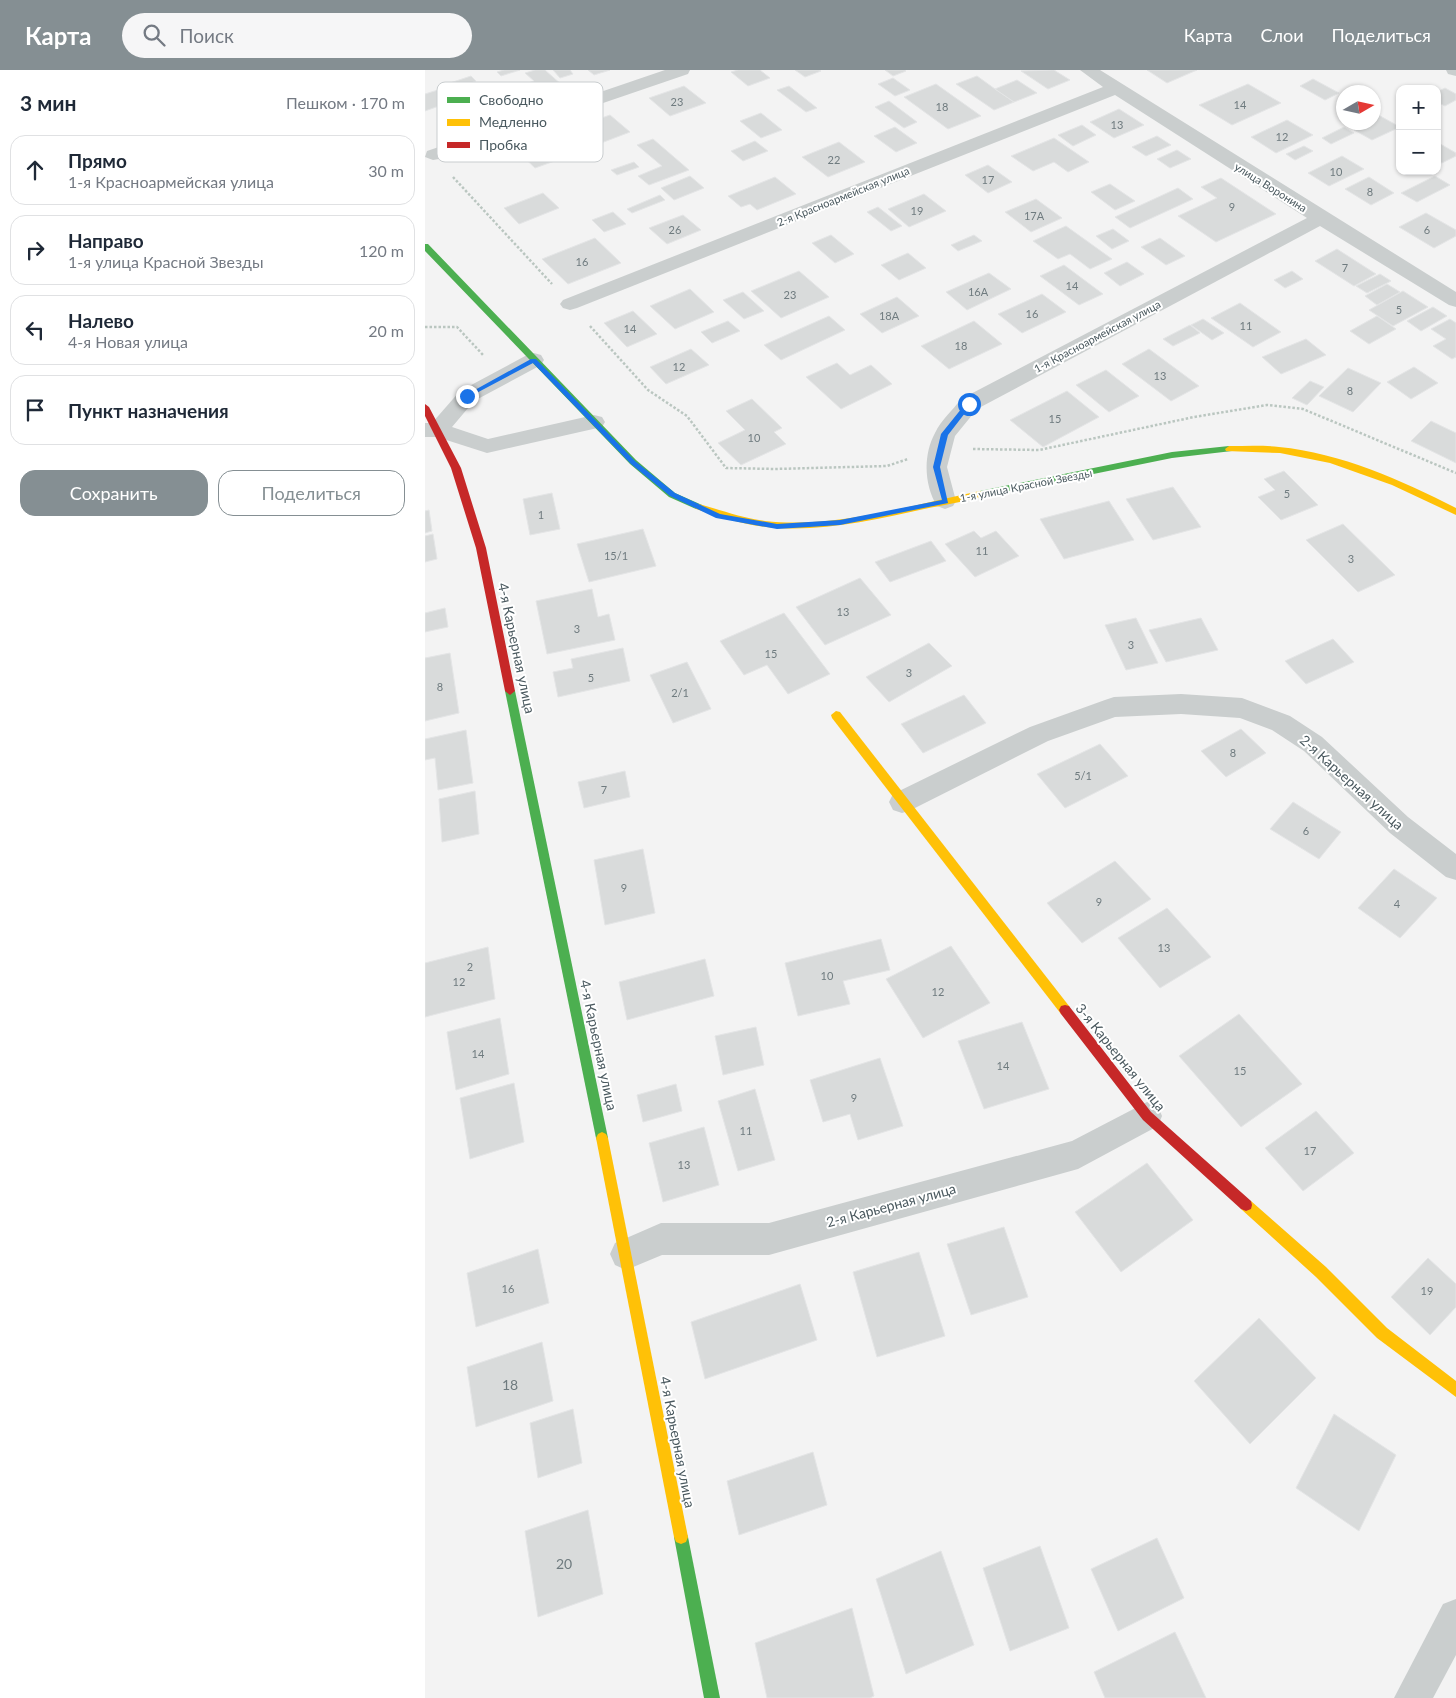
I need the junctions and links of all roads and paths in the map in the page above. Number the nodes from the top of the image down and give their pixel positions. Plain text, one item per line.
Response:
1 (682, 70) edge
2 (1089, 70) edge
3 (1116, 88) junction
4 (603, 97) edge
5 (437, 154) edge
6 (433, 155) joint
7 (437, 159) edge
8 (439, 162) edge
9 (1321, 218) junction
10 (425, 246) edge
11 (1453, 295) edge
12 (570, 304) junction
13 (425, 327) edge
14 (486, 358) dead end
15 (534, 360) junction
16 (425, 407) edge
17 (594, 422) junction
18 (432, 430) edge
19 (941, 449) junction
20 (1456, 473) edge
21 (945, 501) junction
22 (1456, 512) edge
23 (836, 715) dead end
24 (902, 802) junction
25 (1456, 869) edge
26 (1147, 1116) junction
27 (626, 1254) junction
28 (1456, 1390) edge
29 (1456, 1617) edge
30 (712, 1698) edge
31 (1413, 1698) edge

1 - 4 street
2 - 3 street, улица Воронина
3 - 9 street, улица Воронина
3 - 12 street, 2-я Красноармейская улица
5 - 6 street
6 - 7 path
8 - 12 path
9 - 11 street, улица Воронина
9 - 19 street, 1-я Красноармейская улица
10 - 15 street, 1-я улица Красной Звезды
12 - 19 path
13 - 14 path
15 - 17 street, 1-я улица Красной Звезды
15 - 18 street
16 - 18 street, 4-я Карьерная улица
17 - 18 street
17 - 21 street, 1-я улица Красной Звезды
18 - 27 street, 4-я Карьерная улица
19 - 20 path
19 - 21 street, 1-я Красноармейская улица
21 - 22 street, 1-я улица Красной Звезды
23 - 24 street, 3-я Карьерная улица
24 - 25 street, 2-я Карьерная улица
24 - 26 street, 3-я Карьерная улица
26 - 27 street, 2-я Карьерная улица
26 - 28 street, 3-я Карьерная улица
27 - 30 street, 4-я Карьерная улица
29 - 31 street

